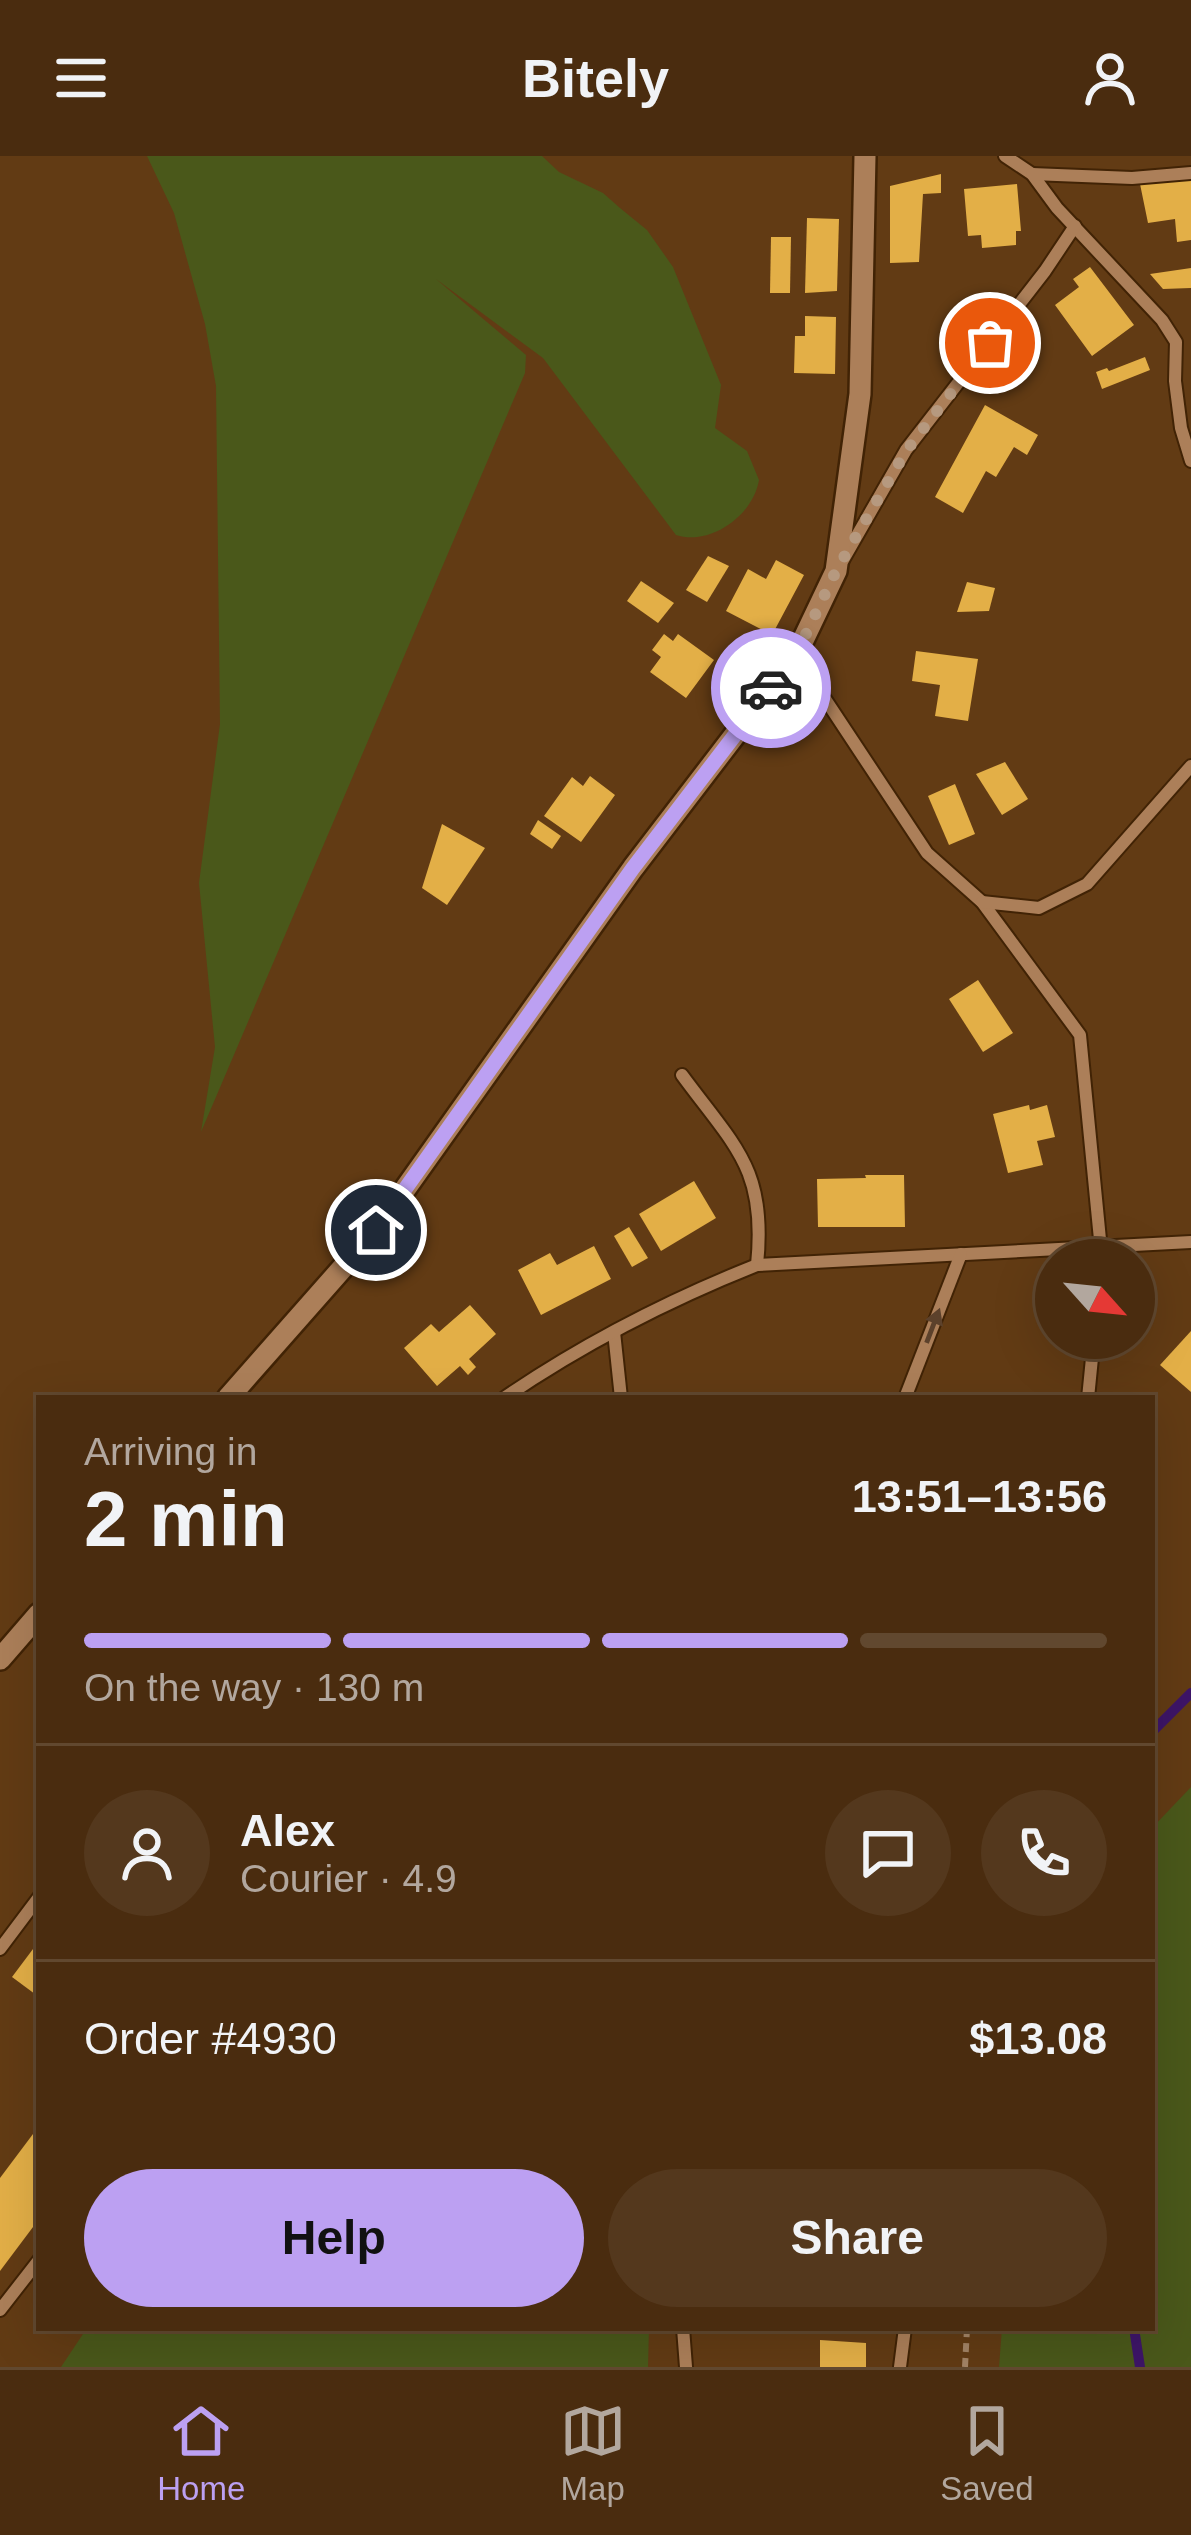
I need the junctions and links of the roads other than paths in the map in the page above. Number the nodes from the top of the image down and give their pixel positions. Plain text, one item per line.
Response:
1 (865, 156) edge
2 (1005, 156) edge
3 (1191, 173) edge
4 (1032, 174) junction
5 (1075, 226) junction
6 (1191, 337) edge
7 (1176, 342) junction
8 (1191, 461) edge
9 (836, 571) junction
10 (796, 655) junction
11 (1191, 766) edge
12 (982, 902) junction
13 (682, 1075) dead end
14 (1102, 1239) edge
15 (1191, 1242) edge
16 (1155, 1246) edge
17 (1035, 1253) edge
18 (962, 1254) junction
19 (757, 1265) junction
20 (614, 1332) junction
21 (1092, 1359) edge
22 (231, 1395) edge
23 (509, 1395) edge
24 (621, 1395) edge
25 (906, 1395) edge
26 (1088, 1395) edge
27 (36, 1617) edge
28 (0, 1659) edge
29 (36, 1901) edge
30 (0, 1949) edge
31 (36, 2264) edge
32 (0, 2310) edge
33 (683, 2331) edge
34 (905, 2331) edge
35 (686, 2367) edge
36 (900, 2367) edge

1 - 9 street
2 - 4 street
3 - 4 street
4 - 5 street
5 - 7 street
5 - 9 street
6 - 7 street
7 - 8 street
9 - 10 street
10 - 12 street
10 - 22 street
11 - 12 street
12 - 14 street
13 - 19 street
15 - 16 street
17 - 18 street
18 - 19 street
25 -> 18 street
19 - 20 street
20 - 23 street
20 - 24 street
21 - 26 street
27 - 28 street
29 - 30 street
31 - 32 street
33 - 35 street
34 - 36 street

